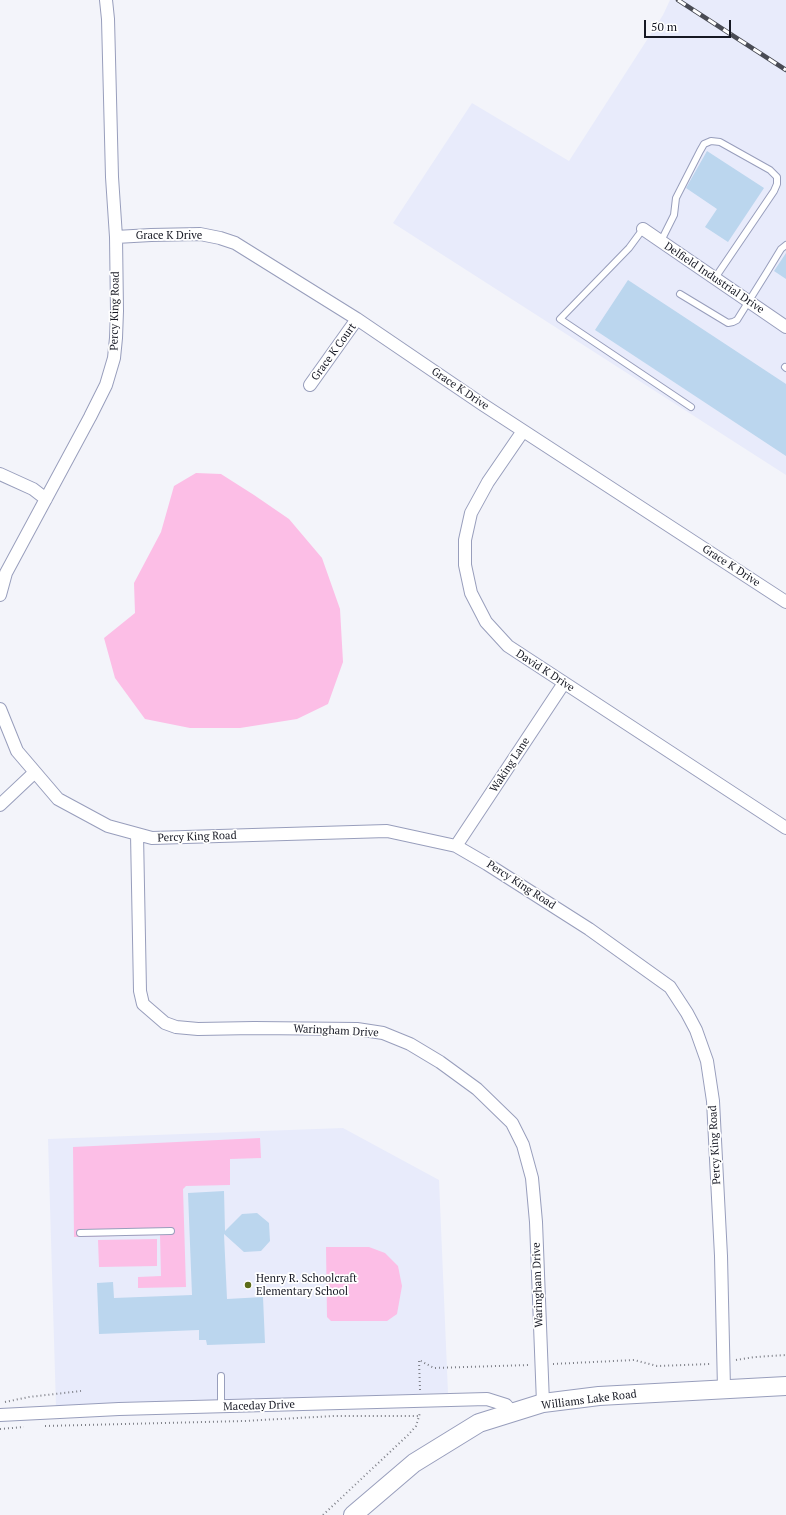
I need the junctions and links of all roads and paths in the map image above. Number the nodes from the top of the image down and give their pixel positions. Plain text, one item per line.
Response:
1 (106, 0) edge
2 (642, 229) joint
3 (116, 237) junction
4 (661, 241) junction
5 (786, 245) edge
6 (715, 278) junction
7 (680, 294) dead end
8 (749, 302) junction
9 (357, 319) junction
10 (786, 327) edge
11 (310, 385) dead end
12 (691, 407) dead end
13 (523, 431) junction
14 (0, 474) edge
15 (46, 499) junction
16 (0, 595) edge
17 (786, 602) edge
18 (564, 683) junction
19 (0, 709) edge
20 (35, 772) junction
21 (0, 805) edge
22 (786, 828) edge
23 (137, 834) junction
24 (456, 846) junction
25 (171, 1231) dead end
26 (80, 1233) dead end
27 (786, 1355) edge
28 (723, 1363) junction
29 (541, 1365) junction
30 (221, 1376) dead end
31 (786, 1386) edge
32 (724, 1389) junction
33 (81, 1391) dead end
34 (420, 1394) dead end
35 (543, 1403) junction
36 (0, 1404) edge
37 (221, 1407) junction
38 (420, 1410) dead end
39 (513, 1413) junction
40 (0, 1415) edge
41 (419, 1416) junction
42 (30, 1426) dead end
43 (38, 1426) dead end
44 (0, 1430) edge
45 (323, 1515) edge
46 (353, 1515) edge

1 - 3 street, Percy King Road
2 - 4 street, Delfield Industrial Drive
2 - 12 lane
3 - 9 street, Grace K Drive
3 - 15 street, Percy King Road
4 - 6 street, Delfield Industrial Drive
4 - 6 lane
5 - 8 lane
6 - 8 street, Delfield Industrial Drive
7 - 8 lane
8 - 10 street, Delfield Industrial Drive
9 - 11 street, Grace K Court
9 - 13 street, Grace K Drive
13 - 17 street, Grace K Drive
13 - 18 street, David K Drive
14 - 15 street
15 - 16 street, Percy King Road
18 - 22 street, David K Drive
18 - 24 street, Waking Lane
19 - 20 street, Percy King Road
20 - 21 street
20 - 23 street, Percy King Road
23 - 24 street, Percy King Road
23 - 29 street, Waringham Drive
24 - 28 street, Percy King Road
25 - 26 lane
27 - 28 path
28 - 29 path
28 - 32 street, Percy King Road
29 - 34 path
29 - 35 street, Waringham Drive
30 - 37 lane
31 - 32 main road, Williams Lake Road
32 - 35 main road, Williams Lake Road
33 - 36 path
35 - 39 main road, Williams Lake Road
37 - 39 street, Maceday Drive
37 - 40 street, Maceday Drive
38 - 41 path
39 - 46 main road, Williams Lake Road
41 - 43 path
41 - 45 path
42 - 44 path

